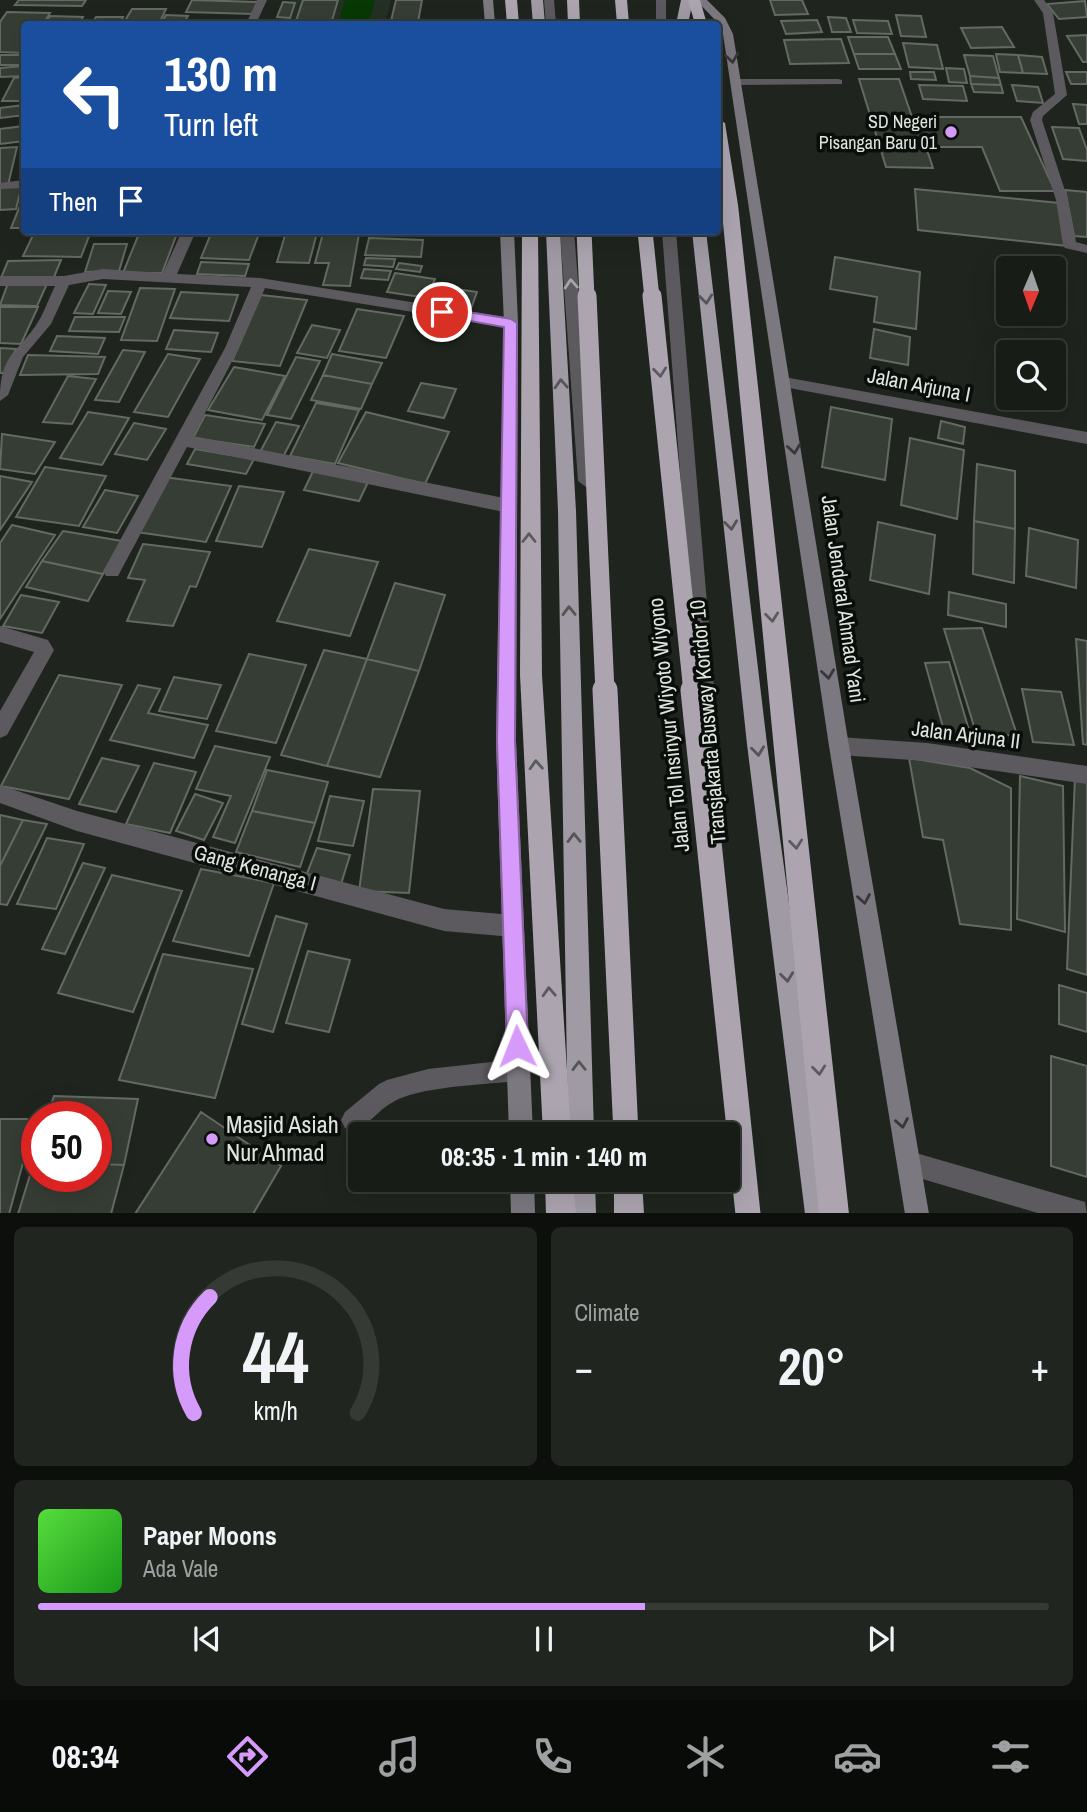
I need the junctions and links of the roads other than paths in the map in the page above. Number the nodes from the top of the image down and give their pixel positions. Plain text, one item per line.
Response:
1 (262, 0) edge
2 (488, 0) edge
3 (511, 0) edge
4 (537, 0) edge
5 (549, 0) edge
6 (573, 0) edge
7 (621, 0) edge
8 (662, 0) edge
9 (687, 0) edge
10 (694, 0) edge
11 (701, 0) edge
12 (1039, 0) edge
13 (252, 21) edge
14 (490, 21) edge
15 (513, 21) edge
16 (539, 21) edge
17 (551, 21) edge
18 (574, 21) edge
19 (623, 21) edge
20 (661, 21) edge
21 (683, 21) edge
22 (700, 21) edge
23 (736, 82) junction
24 (838, 82) dead end
25 (721, 144) edge
26 (21, 184) edge
27 (3, 186) dead end
28 (187, 235) edge
29 (507, 235) edge
30 (530, 235) edge
31 (553, 235) edge
32 (567, 235) edge
33 (584, 235) edge
34 (645, 235) edge
35 (669, 235) edge
36 (699, 235) edge
37 (1087, 249) edge
38 (168, 278) junction
39 (0, 281) edge
40 (65, 281) junction
41 (260, 284) junction
42 (511, 323) junction
43 (784, 382) junction
44 (0, 395) edge
45 (1087, 438) edge
46 (183, 440) junction
47 (509, 506) junction
48 (112, 570) dead end
49 (0, 634) edge
50 (0, 729) edge
51 (839, 746) junction
52 (1087, 775) edge
53 (0, 794) edge
54 (513, 926) junction
55 (518, 1070) junction
56 (353, 1120) dead end
57 (520, 1122) edge
58 (556, 1122) edge
59 (581, 1122) edge
60 (624, 1122) edge
61 (636, 1122) edge
62 (909, 1163) junction
63 (744, 1172) junction
64 (522, 1192) edge
65 (560, 1192) edge
66 (582, 1192) edge
67 (628, 1192) edge
68 (641, 1192) edge
69 (523, 1213) edge
70 (561, 1213) edge
71 (583, 1213) edge
72 (629, 1213) edge
73 (642, 1213) edge
74 (748, 1213) edge
75 (819, 1213) edge
76 (834, 1213) edge
77 (917, 1213) edge
78 (1085, 1213) edge

1 - 13 street
2 - 14 main road
3 - 15 highway
4 - 16 highway
5 - 17 street
6 - 18 highway
7 - 19 highway
8 - 20 street
9 - 21 highway
10 - 22 highway
11 -> 23 main road, Jalan Jenderal Ahmad Yani
12 - 37 street
23 - 24 street
23 - 43 main road, Jalan Jenderal Ahmad Yani
25 -> 76 highway
26 - 27 street
28 - 38 street
29 - 42 main road
58 -> 30 highway
59 -> 31 highway
61 -> 32 street
33 - 60 highway, bridge
34 -> 63 highway, Jalan Tol Insinyur Wiyoto Wiyono, bridge
35 - 63 street, Transjakarta Busway Koridor 10
36 -> 75 highway
38 - 40 street
38 - 41 street
39 - 40 street
40 - 44 street
41 - 42 street
41 - 46 street
42 - 47 main road
43 - 45 street, Jalan Arjuna I
43 -> 51 main road, Jalan Jenderal Ahmad Yani
46 - 47 street
46 - 48 street
47 - 54 main road
49 - 50 street
51 - 52 street, Jalan Arjuna II
51 -> 62 main road, Jalan Jenderal Ahmad Yani
53 - 54 street, Gang Kenanga I
54 - 55 main road
55 - 56 street
55 - 57 main road
62 - 77 main road, Jalan Jenderal Ahmad Yani
62 - 78 street
63 - 74 highway, Jalan Tol Insinyur Wiyoto Wiyono, bridge
64 - 69 main road
65 - 70 highway
66 - 71 highway
67 - 72 highway
68 - 73 street

